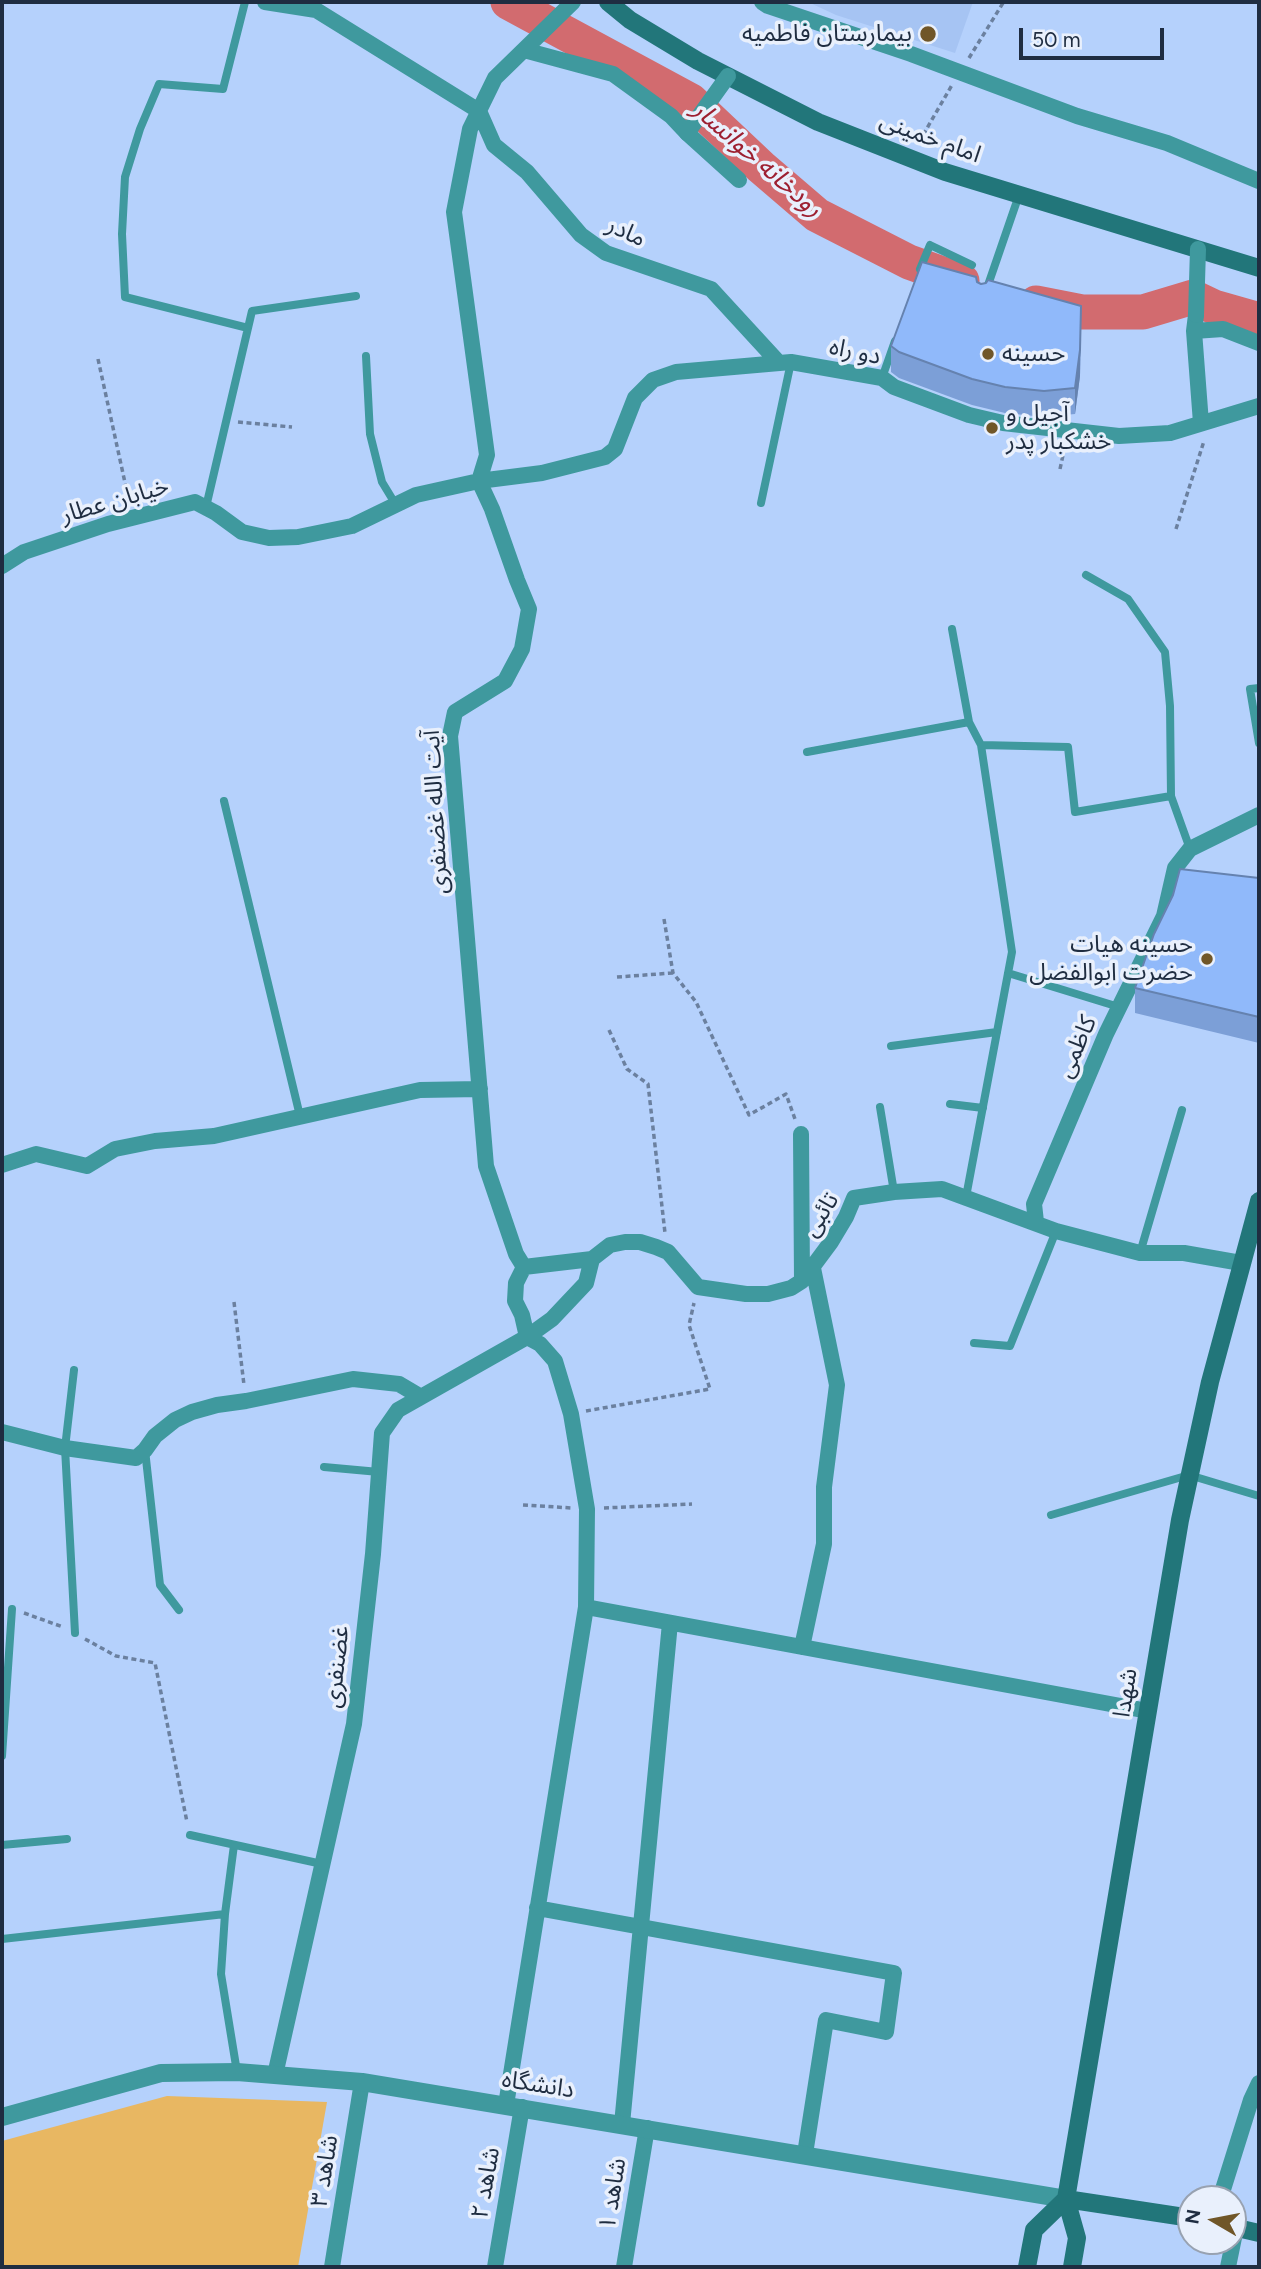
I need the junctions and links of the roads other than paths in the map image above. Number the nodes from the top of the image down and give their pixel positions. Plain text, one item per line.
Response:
1 (245, 2) edge
2 (265, 2) edge
3 (573, 2) edge
4 (608, 2) edge
5 (765, 4) edge
6 (524, 50) junction
7 (727, 76) junction
8 (479, 111) junction
9 (687, 134) junction
10 (739, 180) dead end
11 (1259, 181) edge
12 (1019, 194) junction
13 (1198, 249) junction
14 (972, 265) dead end
15 (1259, 268) edge
16 (918, 275) edge
17 (985, 294) edge
18 (356, 296) dead end
19 (1195, 323) junction
20 (248, 328) junction
21 (896, 338) edge
22 (1259, 342) edge
23 (366, 356) dead end
24 (785, 362) junction
25 (882, 378) junction
26 (1259, 406) edge
27 (1206, 421) junction
28 (479, 481) junction
29 (761, 503) dead end
30 (396, 505) junction
31 (206, 508) junction
32 (2, 566) edge
33 (1086, 575) dead end
34 (952, 629) dead end
35 (1259, 688) edge
36 (969, 722) junction
37 (1259, 743) edge
38 (981, 745) junction
39 (807, 752) dead end
40 (1171, 796) junction
41 (224, 801) dead end
42 (1259, 816) edge
43 (1190, 849) junction
44 (1008, 974) junction
45 (1119, 1007) junction
46 (997, 1032) junction
47 (891, 1046) dead end
48 (480, 1089) junction
49 (950, 1104) dead end
50 (880, 1107) dead end
51 (983, 1108) junction
52 (1182, 1110) dead end
53 (300, 1116) junction
54 (801, 1134) road end
55 (2, 1165) edge
56 (894, 1192) junction
57 (966, 1197) junction
58 (1259, 1201) edge
59 (1035, 1222) junction
60 (1055, 1231) junction
61 (1140, 1253) junction
62 (592, 1259) junction
63 (520, 1261) junction
64 (1241, 1263) junction
65 (813, 1268) junction
66 (802, 1281) junction
67 (527, 1337) junction
68 (974, 1343) dead end
69 (74, 1370) dead end
70 (422, 1397) junction
71 (2, 1432) edge
72 (65, 1448) junction
73 (145, 1450) junction
74 (324, 1467) dead end
75 (379, 1472) junction
76 (1189, 1475) junction
77 (1259, 1496) edge
78 (1051, 1515) dead end
79 (586, 1607) junction
80 (12, 1608) road end
81 (179, 1610) dead end
82 (670, 1623) junction
83 (75, 1633) road end
84 (802, 1647) junction
85 (1149, 1711) junction
86 (2, 1756) edge
87 (190, 1835) road end
88 (67, 1839) dead end
89 (2, 1845) edge
90 (234, 1845) junction
91 (322, 1864) junction
92 (537, 1908) junction
93 (225, 1914) junction
94 (641, 1927) junction
95 (2, 1939) edge
96 (237, 2072) junction
97 (275, 2075) junction
98 (362, 2082) junction
99 (1259, 2083) edge
100 (514, 2106) junction
101 (2, 2117) edge
102 (622, 2124) junction
103 (647, 2128) junction
104 (805, 2154) junction
105 (1224, 2185) edge
106 (1066, 2199) junction
107 (1177, 2216) edge
108 (332, 2267) edge
109 (495, 2267) edge
110 (624, 2267) edge
111 (1027, 2267) edge
112 (1072, 2267) edge

1 - 20 lane
2 - 8 street
3 - 6 street
4 - 7 main road, امام خمینی
5 - 11 street
6 - 8 street
6 - 9 street
7 - 9 street, bridge
7 - 12 main road, امام خمینی
8 - 24 street, مادر
8 - 28 street
9 - 10 street
12 - 13 main road, امام خمینی
12 - 17 lane
13 - 15 main road, امام خمینی
13 - 19 street, bridge
14 - 16 lane
18 - 20 lane
19 - 22 street
19 - 27 street
20 - 31 lane
21 - 25 lane
23 - 30 lane
24 - 25 street, دو راه
24 - 28 street, دو راه
24 - 29 lane
25 - 27 street, دو راه
26 - 27 street, دو راه
28 - 30 street, خیابان عطار
28 - 48 street, آیت الله غضنفری
30 - 31 street, خیابان عطار
31 - 32 street, خیابان عطار
33 - 40 lane
34 - 36 lane
35 - 37 lane
36 - 38 lane
36 - 39 lane
38 - 40 lane
38 - 44 lane
40 - 43 lane
41 - 53 lane
42 - 43 street
43 - 45 street, کاظمی
44 - 45 lane
44 - 46 lane
45 - 59 street, کاظمی
46 - 47 lane
46 - 51 lane
48 - 53 street
48 - 63 street, آیت الله غضنفری
49 - 51 lane
50 - 56 lane
51 - 57 lane
52 - 61 lane
53 - 55 street
54 - 66 street
56 - 57 street, تائبی
56 - 65 street, تائبی
57 - 59 street, تائبی
58 - 64 main road, شهدا
59 - 60 street, تائبی
60 - 61 street, تائبی
60 - 68 lane
61 - 64 street, تائبی
62 - 63 street
62 - 66 street, تائبی
62 - 67 street, غضنفری
63 - 67 street
64 - 76 main road, شهدا
65 - 66 street, تائبی
65 - 84 street
67 - 70 street, غضنفری
67 - 79 street, شاهد ۲
69 - 72 lane
70 - 73 street
70 - 75 street, غضنفری
71 - 72 street
72 - 73 street
72 - 83 lane
73 - 81 lane
74 - 75 lane
75 - 91 street, غضنفری
76 - 77 lane
76 - 78 lane
76 - 85 main road, شهدا
79 - 82 street
79 - 92 street, شاهد ۲
80 - 86 lane
82 - 84 street
82 - 94 street
84 - 85 street
85 - 106 main road, شهدا
87 - 90 lane
88 - 89 lane
90 - 91 lane
90 - 93 lane
91 - 97 street, غضنفری
92 - 94 street
92 - 100 street, شاهد ۲
93 - 95 lane
93 - 96 lane
94 - 102 street
94 - 104 street
96 - 97 street, دانشگاه
96 - 101 street, دانشگاه
97 - 98 street, دانشگاه
98 - 100 street, دانشگاه
98 - 108 street, شاهد ۳
99 - 105 street
100 - 102 street, دانشگاه
100 - 109 street, شاهد ۲
102 - 103 street, دانشگاه
103 - 104 street, دانشگاه
103 - 110 street, شاهد ۱
104 - 106 street, دانشگاه
106 - 107 main road
106 - 111 main road
106 - 112 main road

